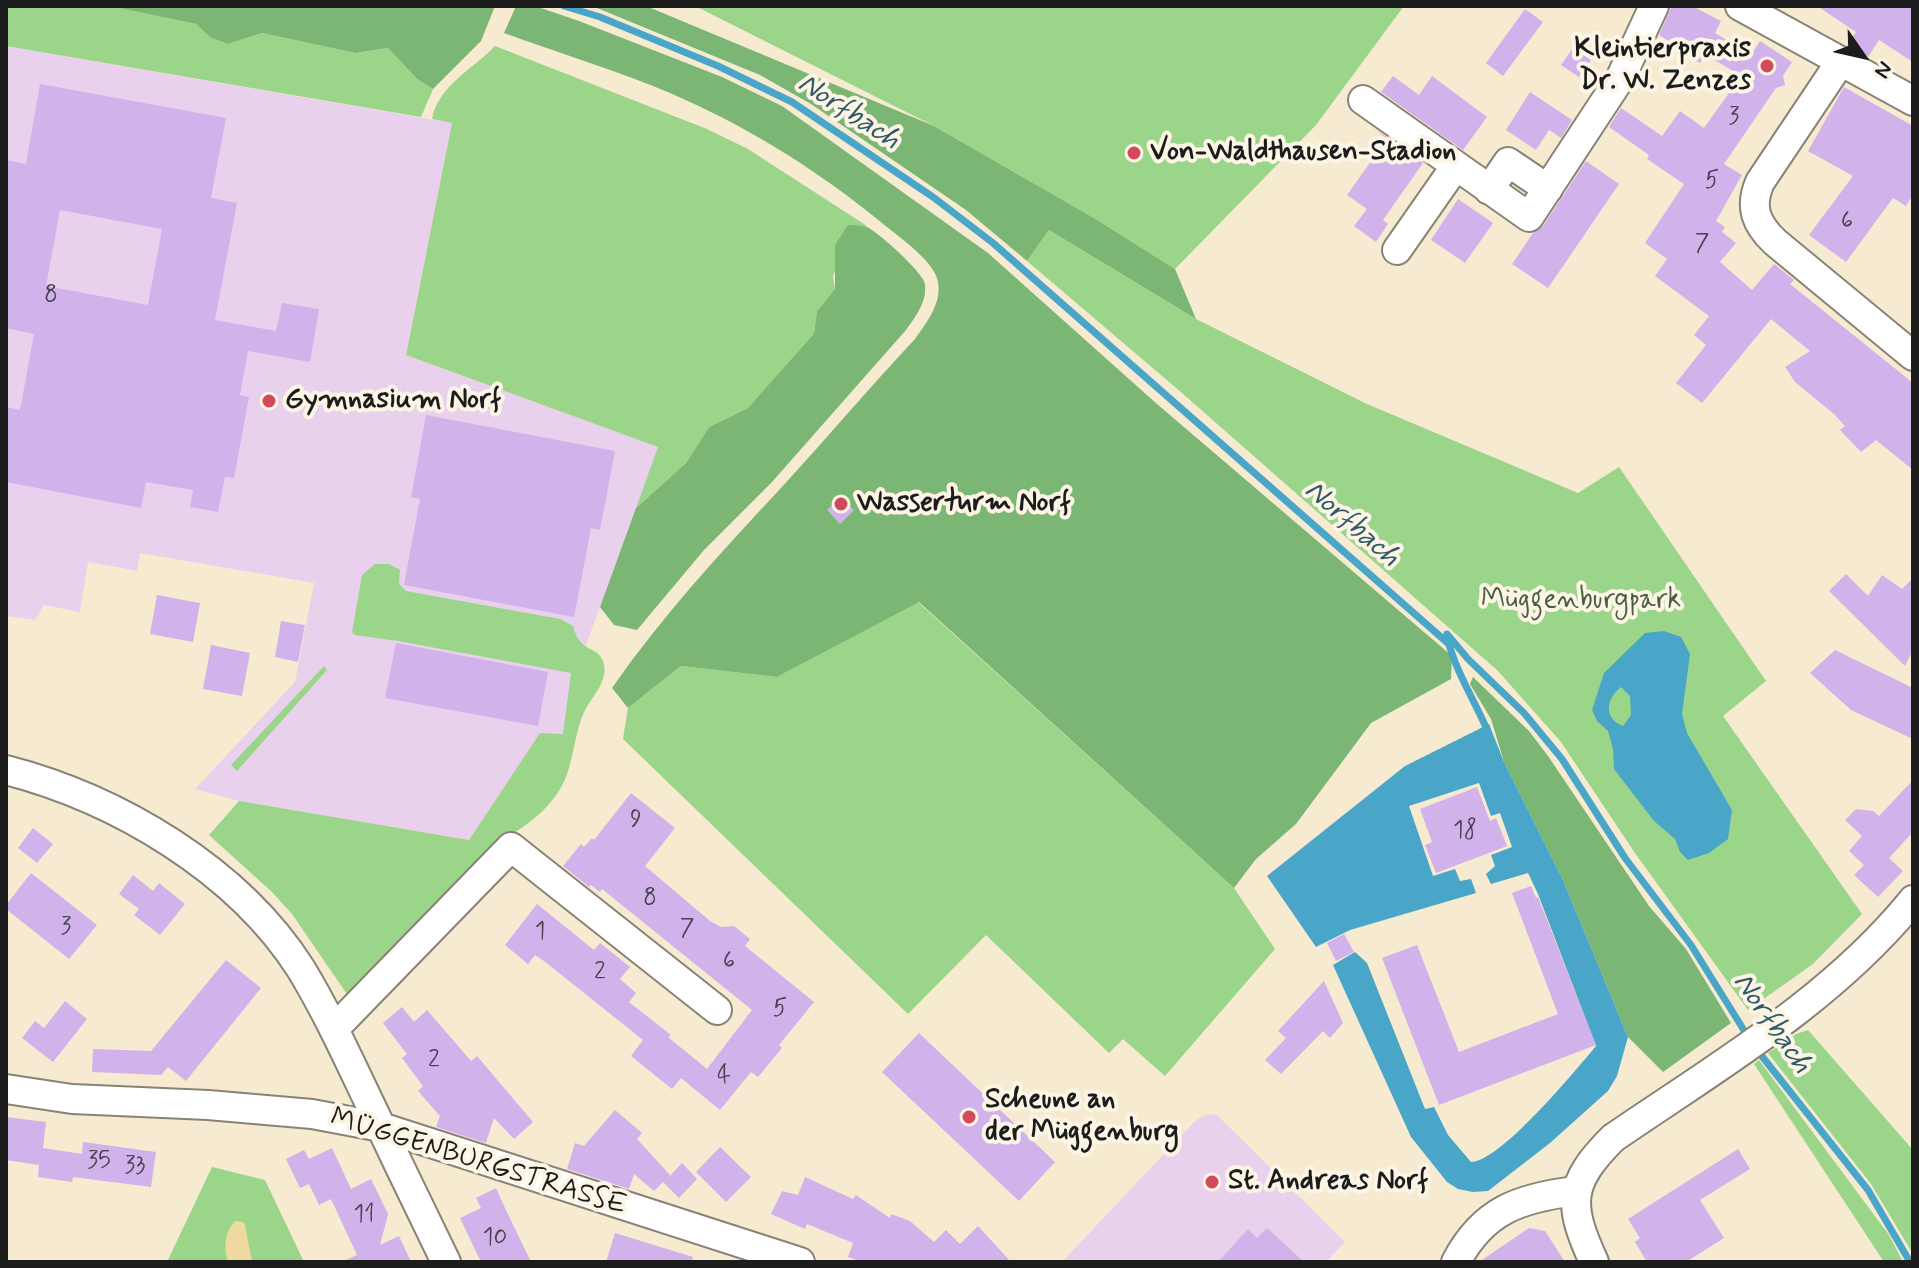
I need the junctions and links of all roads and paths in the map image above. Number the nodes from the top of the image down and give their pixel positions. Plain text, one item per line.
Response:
1 (1654, 6) edge
2 (1740, 6) edge
3 (1841, 61) junction
4 (1363, 100) dead end
5 (1913, 101) edge
6 (1455, 167) junction
7 (1397, 250) dead end
8 (1913, 356) edge
9 (6, 770) edge
10 (1913, 900) edge
11 (717, 1010) dead end
12 (334, 1029) junction
13 (6, 1089) edge
14 (381, 1127) junction
15 (1575, 1191) junction
16 (446, 1262) edge
17 (800, 1262) edge
18 (1456, 1262) edge
19 (1594, 1262) edge

1 - 6 street
2 - 3 street
3 - 5 street
3 - 8 street
4 - 6 street
6 - 7 street
9 - 12 street
10 - 15 street
11 - 12 street
12 - 14 street
13 - 14 street, MÜGGENBURGSTRASSE
14 - 16 street
14 - 17 street, MÜGGENBURGSTRASSE
15 - 18 street
15 - 19 street

